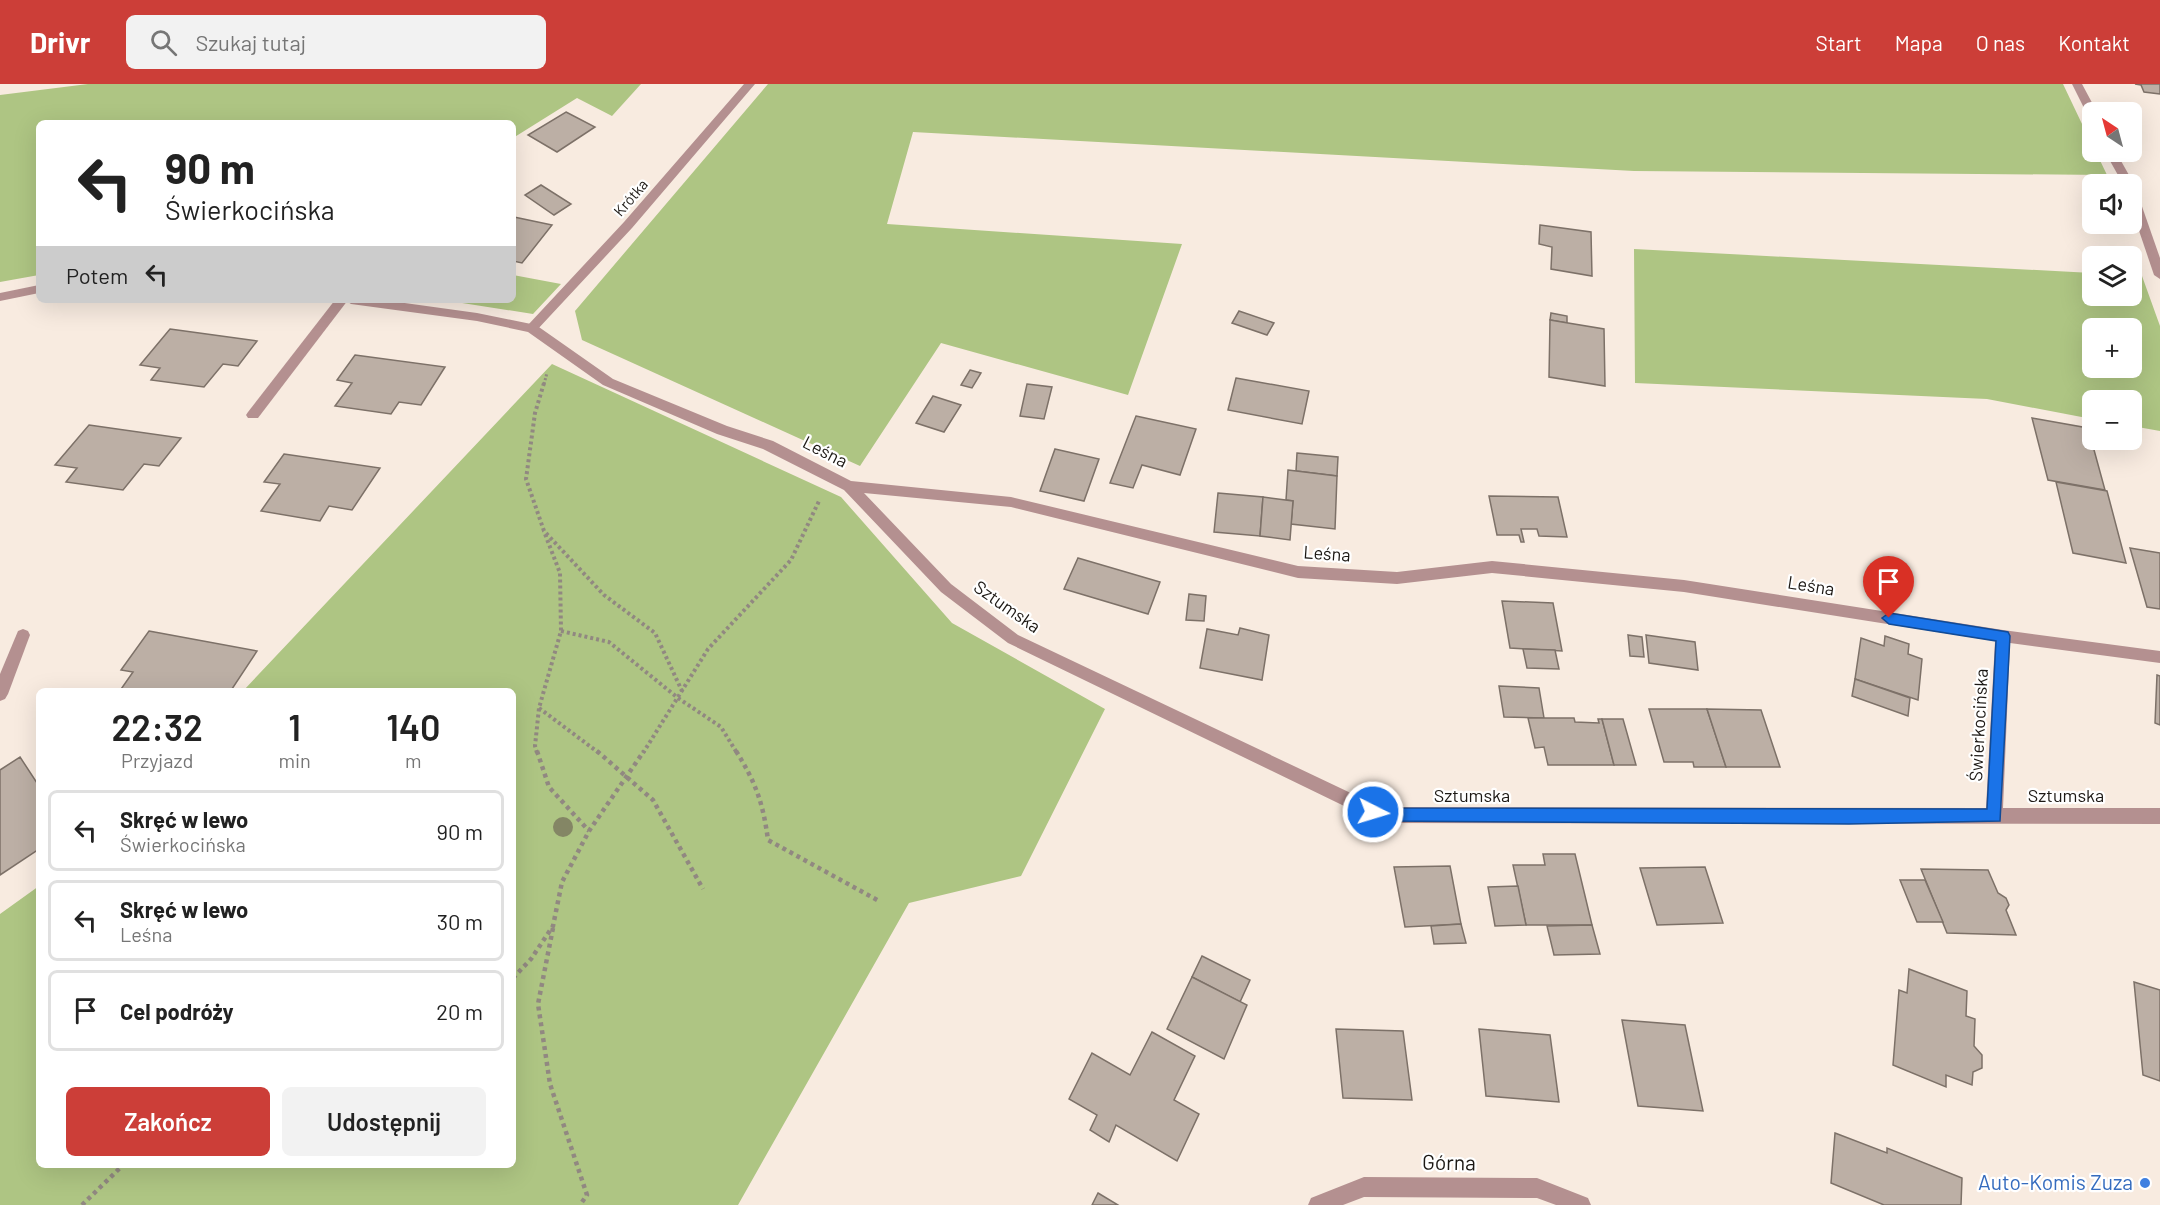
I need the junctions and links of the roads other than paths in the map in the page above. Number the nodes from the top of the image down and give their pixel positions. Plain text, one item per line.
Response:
1 (750, 84) edge
2 (2077, 84) edge
3 (2086, 102) edge
4 (2142, 224) edge
5 (2160, 275) edge
6 (36, 290) edge
7 (0, 297) edge
8 (340, 303) edge
9 (373, 303) edge
10 (532, 328) junction
11 (253, 415) dead end
12 (849, 486) junction
13 (23, 635) dead end
14 (2003, 636) junction
15 (2160, 657) edge
16 (0, 694) edge
17 (1994, 816) junction
18 (2160, 816) edge
19 (1318, 1205) edge
20 (1581, 1205) edge

1 - 10 street, Krótka
2 - 3 street
4 - 5 street
6 - 7 street
8 - 11 street
9 - 10 street
10 - 12 street, Leśna
12 - 14 street, Leśna
12 - 17 street, Sztumska
13 - 16 street
14 - 15 street, Leśna
14 - 17 street, Świerkocińska
17 - 18 street, Sztumska
19 - 20 street, Górna

